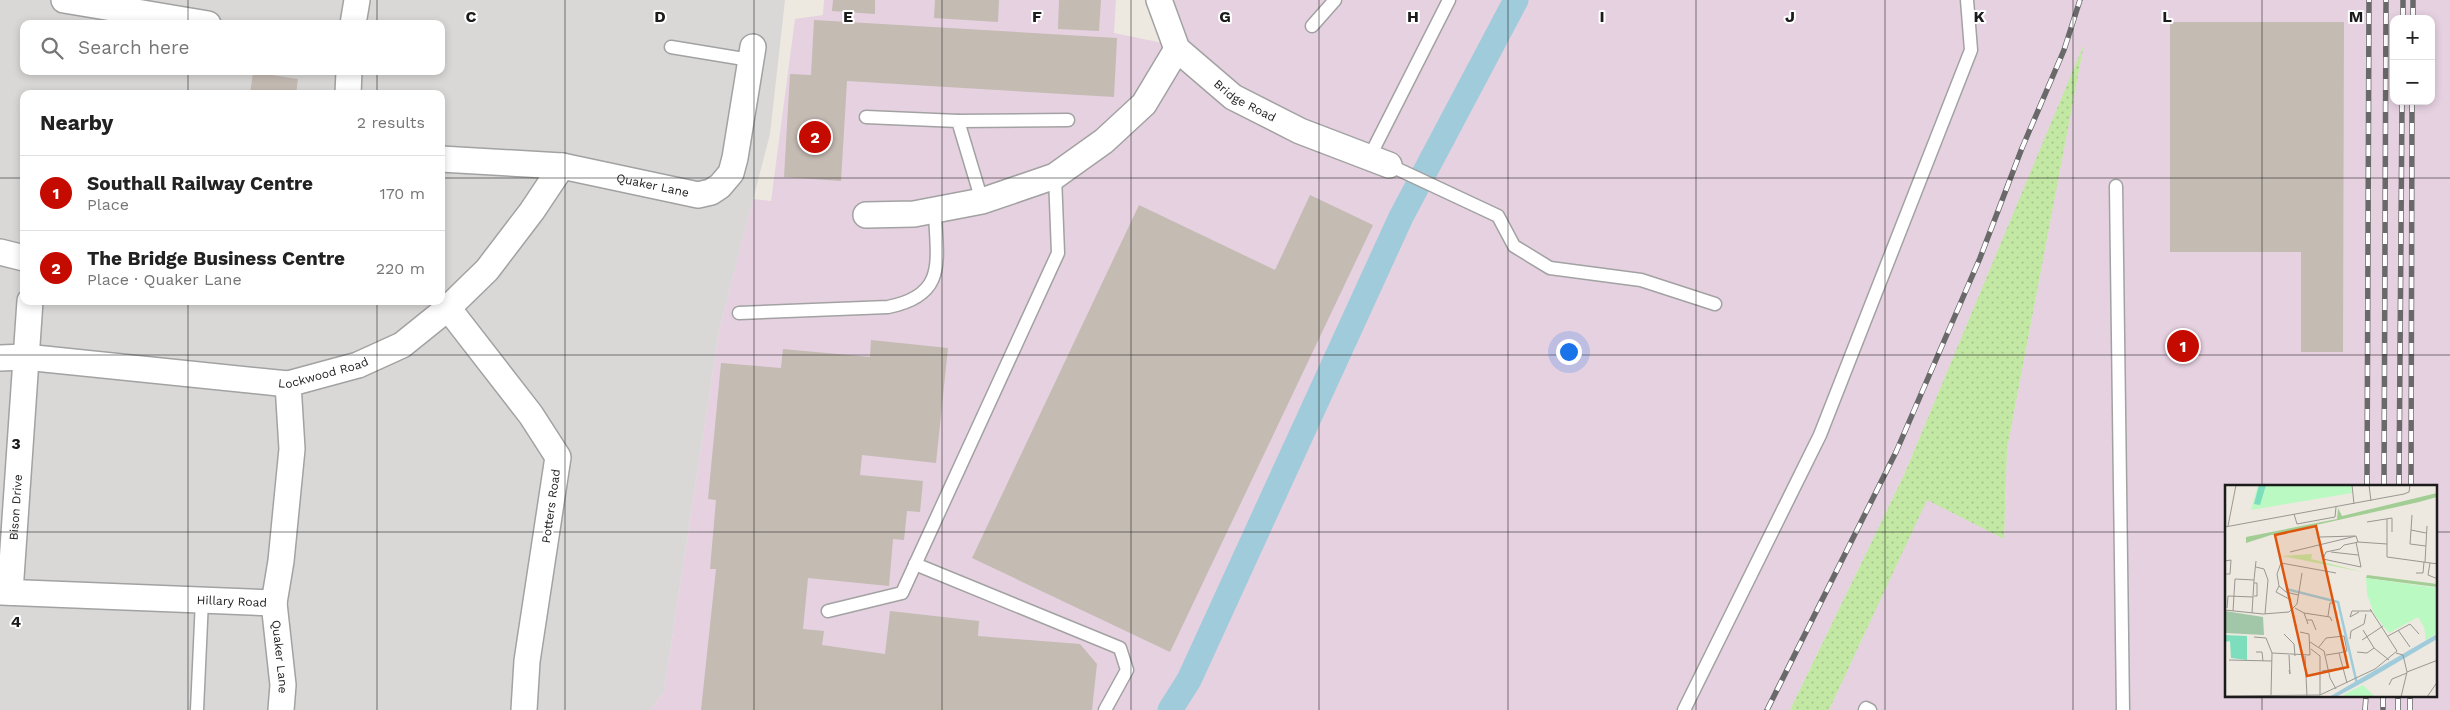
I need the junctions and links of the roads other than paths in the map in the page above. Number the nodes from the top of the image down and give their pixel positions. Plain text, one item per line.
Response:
1 (64, 0) edge
2 (357, 0) edge
3 (1159, 0) edge
4 (1335, 0) edge
5 (1449, 0) edge
6 (1967, 0) edge
7 (184, 20) edge
8 (354, 20) edge
9 (1312, 26) dead end
10 (671, 47) dead end
11 (1177, 49) junction
12 (751, 54) joint
13 (348, 75) edge
14 (348, 90) edge
15 (866, 117) dead end
16 (1068, 120) dead end
17 (958, 121) junction
18 (445, 159) edge
19 (1380, 160) junction
20 (562, 166) junction
21 (1055, 176) junction
22 (2116, 186) dead end
23 (982, 201) junction
24 (935, 210) junction
25 (866, 215) dead end
26 (0, 252) edge
27 (20, 257) edge
28 (1715, 304) dead end
29 (30, 305) edge
30 (448, 308) junction
31 (739, 314) dead end
32 (0, 358) edge
33 (25, 358) junction
34 (288, 384) junction
35 (915, 564) junction
36 (5, 592) edge
37 (202, 600) junction
38 (274, 603) junction
39 (828, 611) dead end
40 (197, 710) edge
41 (281, 710) edge
42 (524, 710) edge
43 (1106, 710) edge
44 (1684, 710) edge
45 (2123, 710) edge

1 - 7 street
2 - 8 street
3 - 11 street, Bridge Road
4 - 9 lane
5 - 19 lane
6 - 44 lane
10 - 12 lane
11 - 19 street, Bridge Road
11 - 21 street
12 - 20 street, Quaker Lane
13 - 14 street
15 - 17 lane
16 - 17 lane
17 - 23 lane
18 - 20 street, Quaker Lane
19 - 28 lane
20 - 30 street, Lockwood Road
21 - 23 street
21 - 35 lane
22 - 45 lane
23 - 24 street
24 - 25 street
24 - 31 lane
26 - 27 street
29 - 33 street, Bison Drive
30 - 34 street, Lockwood Road
30 - 42 street, Potters Road
32 - 33 street, Lockwood Road
33 - 34 street, Lockwood Road
33 - 36 street, Bison Drive
34 - 38 street, Hillary Road
35 - 39 lane
35 - 43 lane
36 - 37 street, Hillary Road
37 - 38 street, Hillary Road
37 - 40 lane
38 - 41 street, Quaker Lane

